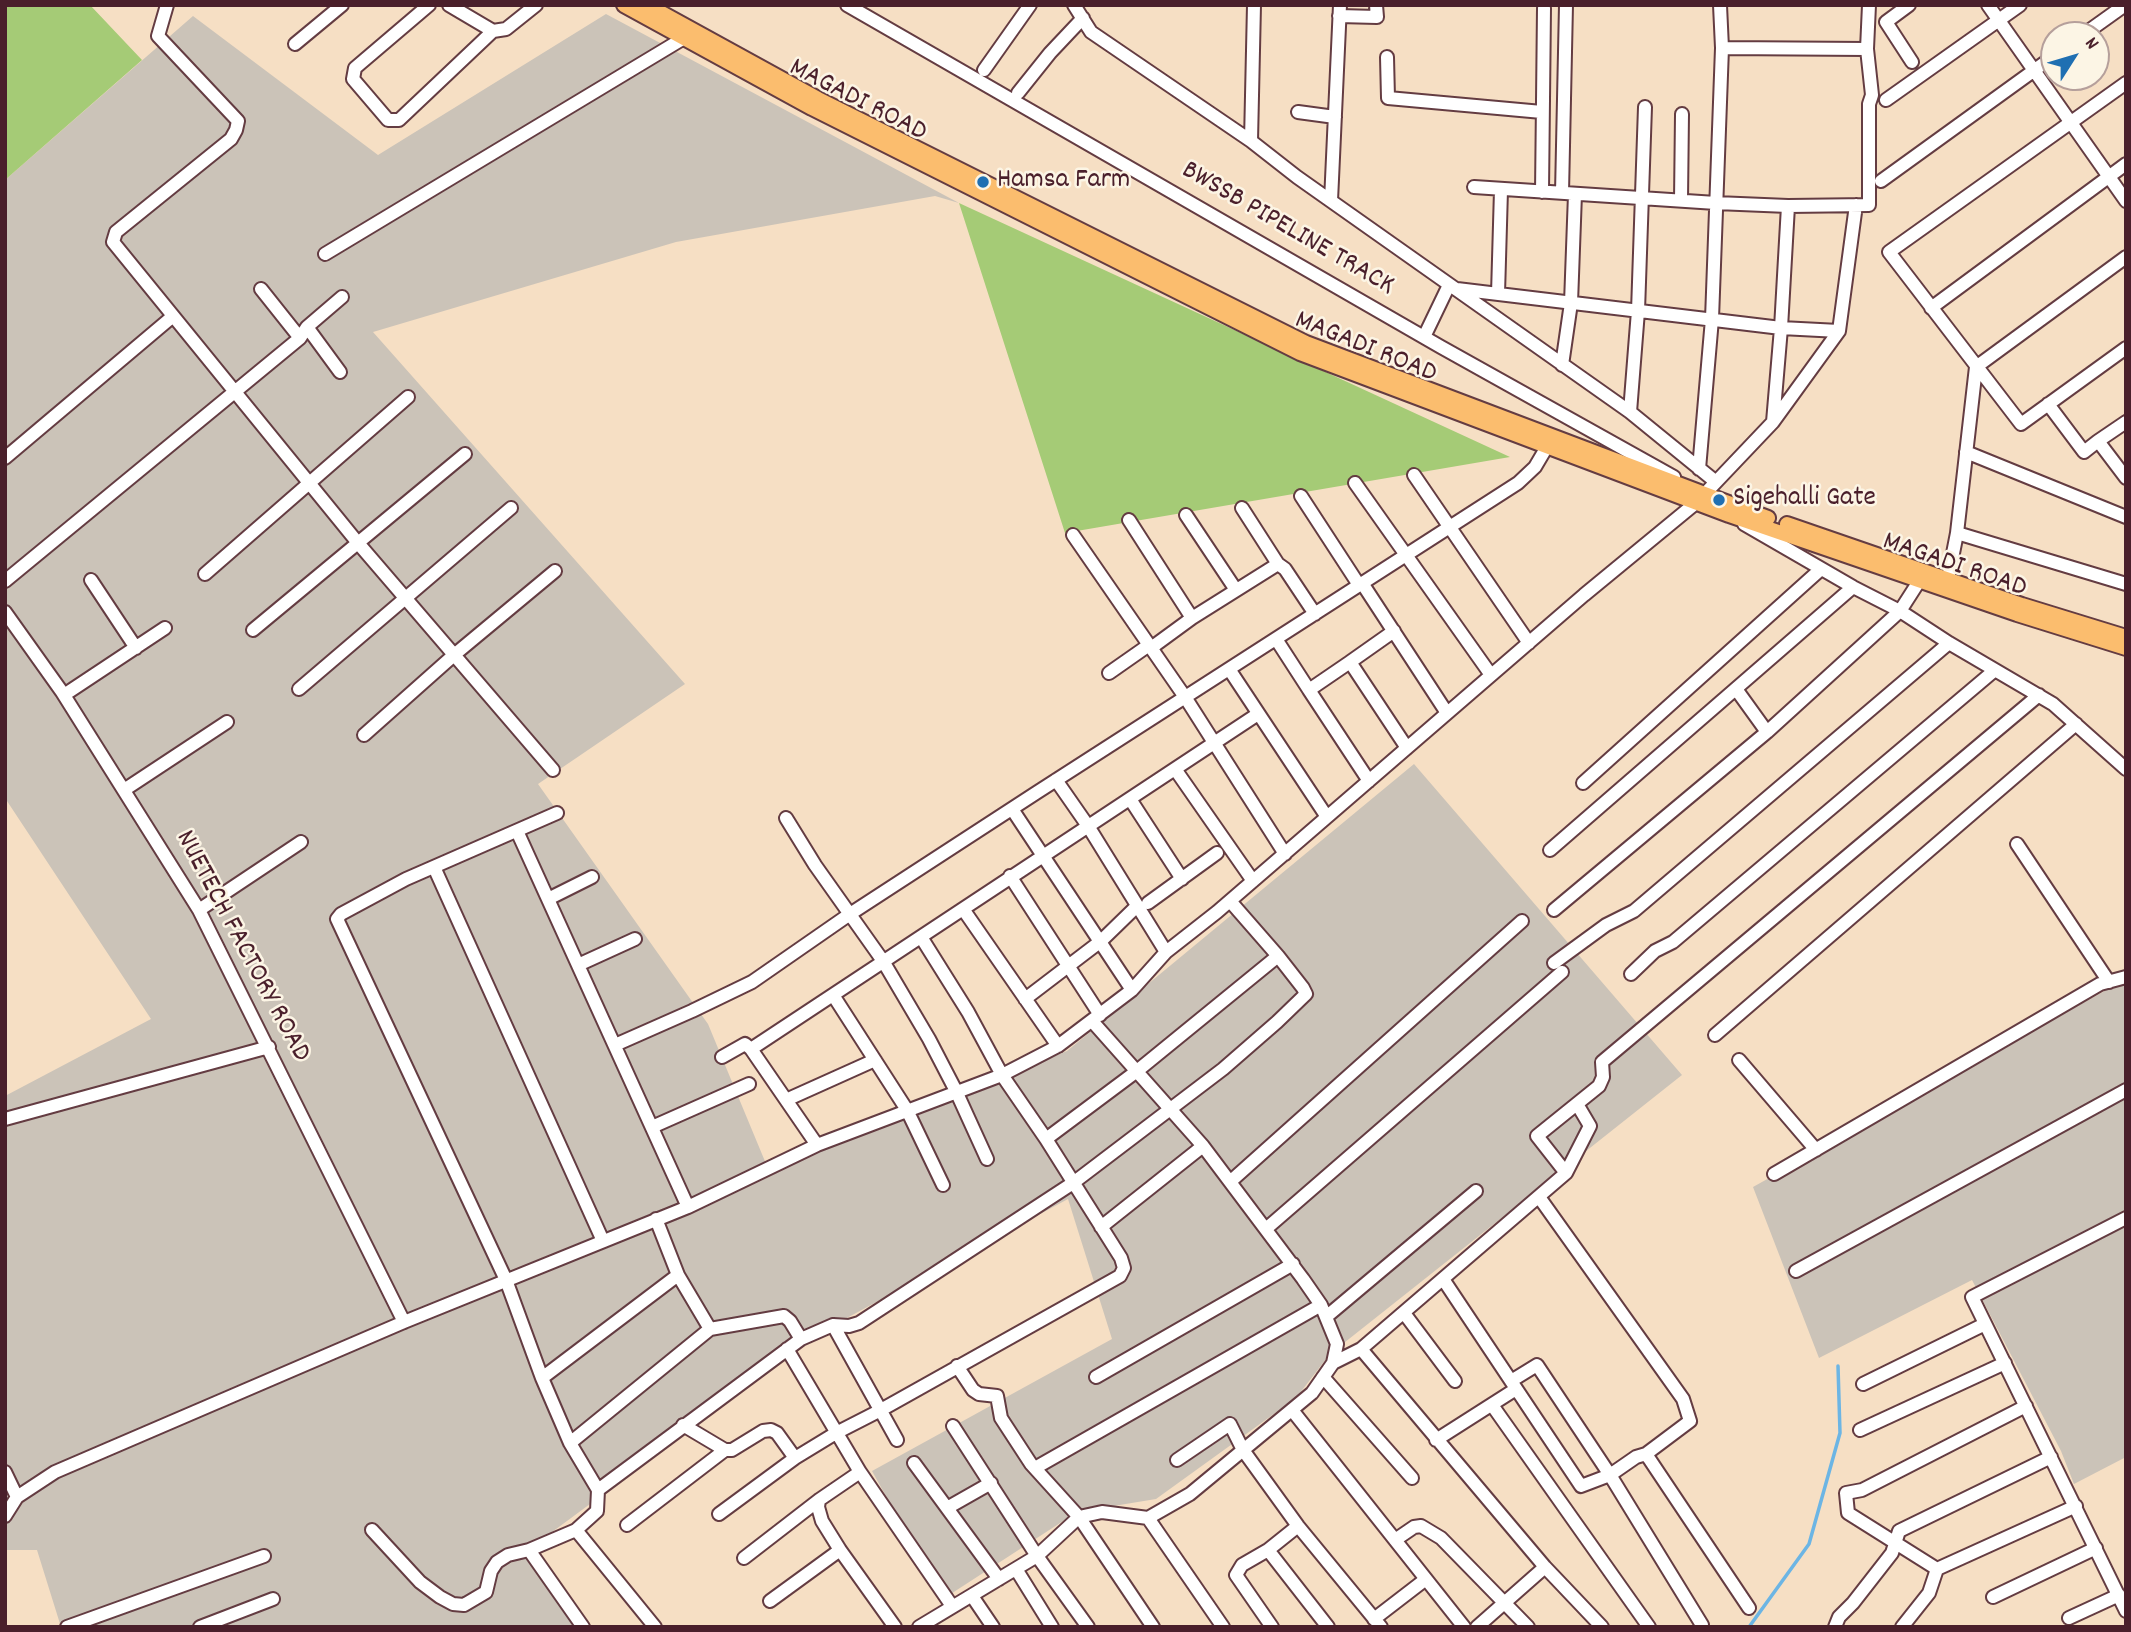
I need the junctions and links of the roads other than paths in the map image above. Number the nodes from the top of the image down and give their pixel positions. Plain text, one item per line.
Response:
1 (167, 5) edge
2 (342, 5) edge
3 (429, 5) edge
4 (449, 5) edge
5 (536, 5) edge
6 (624, 5) edge
7 (647, 5) edge
8 (847, 5) edge
9 (1030, 5) edge
10 (1074, 5) edge
11 (1255, 5) edge
12 (1377, 5) edge
13 (1566, 5) edge
14 (1720, 5) edge
15 (1868, 5) edge
16 (1909, 5) edge
17 (1988, 5) edge
18 (2020, 5) edge
19 (2125, 5) edge
20 (1544, 8) dead end
21 (1340, 11) edge
22 (1083, 18) junction
23 (1999, 20) junction
24 (2103, 21) edge
25 (493, 31) junction
26 (684, 38) junction
27 (295, 44) dead end
28 (1722, 48) junction
29 (1867, 49) junction
30 (1387, 57) dead end
31 (1912, 62) dead end
32 (2040, 66) edge
33 (984, 70) dead end
34 (2034, 71) junction
35 (2126, 83) edge
36 (1018, 93) dead end
37 (1886, 100) dead end
38 (1645, 107) dead end
39 (1298, 112) dead end
40 (1542, 112) junction
41 (1682, 114) dead end
42 (1335, 117) junction
43 (2070, 122) junction
44 (1251, 141) junction
45 (2126, 164) edge
46 (2109, 177) junction
47 (1881, 181) dead end
48 (1474, 187) dead end
49 (1501, 190) junction
50 (1542, 192) junction
51 (1568, 194) junction
52 (1642, 198) junction
53 (1681, 200) junction
54 (1331, 201) junction
55 (2126, 201) edge
56 (1716, 203) junction
57 (1856, 205) junction
58 (1788, 206) junction
59 (325, 254) dead end
60 (2126, 257) edge
61 (1452, 287) junction
62 (261, 289) dead end
63 (1498, 294) junction
64 (342, 297) dead end
65 (1570, 303) junction
66 (1931, 308) junction
67 (1637, 311) junction
68 (172, 317) junction
69 (1712, 319) junction
70 (1781, 328) junction
71 (1839, 331) junction
72 (303, 333) junction
73 (1424, 337) junction
74 (2126, 348) edge
75 (1563, 365) junction
76 (1976, 367) junction
77 (340, 372) dead end
78 (235, 391) junction
79 (408, 397) dead end
80 (2048, 404) junction
81 (1630, 412) junction
82 (1773, 422) junction
83 (2126, 422) edge
84 (2098, 442) junction
85 (1548, 445) junction
86 (1966, 452) junction
87 (465, 454) dead end
88 (5, 458) edge
89 (1699, 469) junction
90 (1414, 475) dead end
91 (2126, 478) edge
92 (1716, 482) junction
93 (310, 483) junction
94 (1355, 483) dead end
95 (1301, 496) dead end
96 (1701, 498) junction
97 (511, 508) dead end
98 (1242, 508) dead end
99 (1186, 515) dead end
100 (1729, 515) junction
101 (2126, 517) edge
102 (1129, 520) dead end
103 (1450, 527) junction
104 (1957, 533) junction
105 (1073, 536) dead end
106 (358, 543) junction
107 (1404, 556) junction
108 (1278, 564) junction
109 (1821, 569) junction
110 (555, 571) dead end
111 (205, 574) dead end
112 (1923, 577) junction
113 (91, 580) dead end
114 (5, 581) edge
115 (1360, 584) junction
116 (1947, 584) junction
117 (2126, 584) edge
118 (1853, 587) junction
119 (1236, 590) junction
120 (405, 598) junction
121 (1900, 611) junction
122 (5, 612) edge
123 (1315, 614) junction
124 (1192, 618) junction
125 (165, 628) dead end
126 (253, 630) dead end
127 (1394, 631) junction
128 (2126, 637) edge
129 (1276, 639) junction
130 (1529, 643) junction
131 (1949, 643) junction
132 (1150, 646) junction
133 (136, 648) junction
134 (2126, 648) edge
135 (454, 655) junction
136 (1350, 662) junction
137 (1229, 669) junction
138 (1995, 670) junction
139 (1109, 673) dead end
140 (1491, 675) junction
141 (299, 689) dead end
142 (1736, 689) junction
143 (1308, 690) junction
144 (64, 695) junction
145 (2039, 695) junction
146 (1185, 697) junction
147 (1447, 713) junction
148 (1258, 714) junction
149 (227, 722) dead end
150 (2076, 724) junction
151 (1767, 732) junction
152 (364, 736) dead end
153 (1214, 743) junction
154 (1407, 748) junction
155 (1175, 769) junction
156 (2126, 769) edge
157 (553, 770) dead end
158 (1056, 780) junction
159 (1368, 781) junction
160 (1583, 783) dead end
161 (124, 790) junction
162 (1130, 799) junction
163 (1012, 809) junction
164 (557, 813) dead end
165 (1327, 817) junction
166 (786, 818) dead end
167 (1088, 826) junction
168 (517, 831) junction
169 (301, 842) dead end
170 (2017, 844) dead end
171 (1550, 850) dead end
172 (1217, 853) dead end
173 (1285, 854) junction
174 (1044, 856) junction
175 (434, 867) junction
176 (1010, 876) junction
177 (592, 877) dead end
178 (1182, 879) junction
179 (1253, 881) junction
180 (548, 899) junction
181 (1230, 901) junction
182 (1142, 905) junction
183 (963, 909) junction
184 (199, 910) junction
185 (1554, 910) dead end
186 (850, 914) junction
187 (1522, 921) dead end
188 (921, 937) junction
189 (635, 939) dead end
190 (1101, 941) junction
191 (1166, 952) junction
192 (1278, 956) junction
193 (883, 961) junction
194 (1068, 964) junction
195 (578, 965) junction
196 (1631, 974) dead end
197 (2126, 977) edge
198 (2109, 982) junction
199 (1132, 990) junction
200 (833, 995) junction
201 (1025, 999) junction
202 (1097, 1018) junction
203 (1715, 1035) dead end
204 (615, 1045) junction
205 (1058, 1046) junction
206 (269, 1047) junction
207 (751, 1049) junction
208 (722, 1057) dead end
209 (875, 1060) junction
210 (1739, 1060) dead end
211 (1137, 1071) junction
212 (1002, 1075) junction
213 (749, 1084) dead end
214 (2126, 1090) edge
215 (956, 1091) junction
216 (786, 1100) junction
217 (1577, 1104) junction
218 (1171, 1109) junction
219 (906, 1110) junction
220 (5, 1119) edge
221 (652, 1127) junction
222 (1046, 1139) junction
223 (817, 1145) junction
224 (1203, 1146) junction
225 (1816, 1150) junction
226 (987, 1158) dead end
227 (1566, 1173) junction
228 (1774, 1174) dead end
229 (1231, 1181) junction
230 (1073, 1183) junction
231 (943, 1185) dead end
232 (1476, 1191) dead end
233 (1539, 1197) junction
234 (688, 1207) junction
235 (2126, 1218) edge
236 (656, 1219) junction
237 (1101, 1227) junction
238 (1267, 1228) junction
239 (603, 1241) junction
240 (1293, 1264) junction
241 (1796, 1272) dead end
242 (678, 1275) junction
243 (1443, 1279) junction
244 (506, 1280) junction
245 (1324, 1311) junction
246 (1404, 1313) junction
247 (404, 1322) junction
248 (1986, 1324) junction
249 (832, 1325) junction
250 (709, 1329) junction
251 (801, 1339) junction
252 (787, 1349) junction
253 (1361, 1349) junction
254 (1333, 1363) junction
255 (2005, 1363) junction
256 (957, 1366) junction
257 (1096, 1377) dead end
258 (1323, 1377) junction
259 (542, 1378) junction
260 (1455, 1381) dead end
261 (1863, 1384) dead end
262 (1514, 1385) junction
263 (1492, 1405) junction
264 (2026, 1406) junction
265 (1292, 1410) junction
266 (879, 1411) junction
267 (683, 1425) junction
268 (953, 1426) dead end
269 (1860, 1430) dead end
270 (836, 1433) junction
271 (897, 1440) dead end
272 (1436, 1440) junction
273 (570, 1443) junction
274 (725, 1450) junction
275 (1243, 1450) junction
276 (1646, 1454) junction
277 (2051, 1457) junction
278 (795, 1458) junction
279 (1177, 1460) dead end
280 (914, 1463) dead end
281 (1035, 1468) junction
282 (5, 1472) edge
283 (860, 1472) junction
284 (1609, 1475) junction
285 (1412, 1478) dead end
286 (991, 1483) junction
287 (597, 1490) junction
288 (17, 1497) junction
289 (818, 1500) junction
290 (2076, 1506) junction
291 (947, 1508) junction
292 (719, 1514) dead end
293 (5, 1516) edge
294 (1079, 1517) junction
295 (1148, 1518) junction
296 (628, 1525) dead end
297 (1298, 1525) junction
298 (372, 1530) dead end
299 (576, 1530) junction
300 (1395, 1540) junction
301 (1895, 1542) junction
302 (2096, 1548) junction
303 (529, 1550) junction
304 (840, 1550) junction
305 (1268, 1550) junction
306 (264, 1556) dead end
307 (1037, 1556) junction
308 (744, 1558) dead end
309 (1545, 1567) junction
310 (1016, 1569) junction
311 (1937, 1569) junction
312 (999, 1579) junction
313 (1426, 1579) junction
314 (2119, 1595) junction
315 (972, 1597) junction
316 (1993, 1597) dead end
317 (273, 1598) dead end
318 (770, 1601) dead end
319 (1506, 1602) junction
320 (952, 1606) junction
321 (1749, 1608) dead end
322 (2126, 1611) edge
323 (2069, 1618) dead end
324 (1378, 1623) edge
325 (925, 1625) edge
326 (1702, 1625) dead end
327 (67, 1627) edge
328 (200, 1627) edge
329 (583, 1627) edge
330 (654, 1627) edge
331 (895, 1627) edge
332 (993, 1627) edge
333 (1052, 1627) edge
334 (1088, 1627) edge
335 (1153, 1627) edge
336 (1223, 1627) edge
337 (1272, 1627) edge
338 (1328, 1627) edge
339 (1464, 1627) edge
340 (1477, 1627) edge
341 (1528, 1627) edge
342 (1602, 1627) edge
343 (1649, 1627) edge
344 (1835, 1627) edge
345 (1902, 1627) edge

1 - 68 street
2 - 27 street
3 - 25 street
4 - 25 street
5 - 25 street
6 - 26 main road, MAGADI ROAD
7 - 96 main road, MAGADI ROAD
8 - 73 street, BWSSB PIPELINE TRACK
9 - 33 street
10 - 22 street
11 - 44 street
12 - 21 street
13 - 51 street
14 - 28 street
15 - 29 street
16 - 31 street
17 - 23 street
18 - 23 street
19 - 24 street
20 - 40 street
21 - 42 street
22 - 36 street
22 - 44 street
23 - 34 street
23 - 37 street
26 - 59 street
26 - 85 main road, MAGADI ROAD
28 - 29 street
28 - 56 street
29 - 57 street
30 - 40 street
32 - 34 street
34 - 43 street
34 - 47 street
35 - 43 street
38 - 52 street
39 - 42 street
40 - 50 street
41 - 53 street
42 - 54 street
43 - 46 street
43 - 66 street
44 - 54 street
45 - 46 street
46 - 55 street
46 - 66 street
48 - 49 street
49 - 50 street
49 - 63 street
50 - 51 street
51 - 52 street
51 - 65 street
52 - 53 street
52 - 67 street
53 - 56 street
54 - 61 street
56 - 58 street
56 - 69 street
57 - 58 street
57 - 71 street
58 - 70 street
60 - 76 street
61 - 63 street
61 - 73 street
61 - 75 street
62 - 72 street
63 - 65 street
64 - 72 street
65 - 67 street
65 - 75 street
66 - 76 street
67 - 69 street
67 - 81 street
68 - 78 street
68 - 88 street
69 - 70 street
69 - 89 street
70 - 71 street
70 - 82 street
71 - 82 street
72 - 77 street
72 - 78 street
73 - 96 street, BWSSB PIPELINE TRACK
74 - 80 street
75 - 81 street
76 - 80 street
76 - 86 street
78 - 93 street
78 - 114 street
79 - 93 street
80 - 84 street
81 - 89 street
82 - 92 street
83 - 84 street
84 - 91 street
85 - 96 main road, MAGADI ROAD
85 - 103 street
86 - 101 street
86 - 104 street
87 - 106 street
89 - 92 street
90 - 103 street
92 - 96 street
93 - 106 street
93 - 111 street
94 - 107 street
95 - 115 street
96 - 100 main road, MAGADI ROAD
96 - 112 main road, MAGADI ROAD
96 - 130 street
97 - 120 street
98 - 108 street
99 - 119 street
100 - 109 street
100 - 112 main road, MAGADI ROAD
102 - 124 street
103 - 107 street
103 - 130 street
104 - 116 street
104 - 117 street
105 - 132 street
106 - 120 street
106 - 126 street
107 - 115 street
107 - 140 street
108 - 119 street
108 - 123 street
109 - 118 street
109 - 160 street
110 - 135 street
112 - 116 main road, MAGADI ROAD
112 - 121 street
113 - 133 street
115 - 123 street
115 - 127 street
116 - 128 main road, MAGADI ROAD
116 - 134 main road, MAGADI ROAD
118 - 121 street
118 - 142 street
119 - 124 street
120 - 135 street
120 - 141 street
121 - 131 street
121 - 151 street
122 - 144 street, NUETECH FACTORY ROAD
123 - 129 street
124 - 132 street
125 - 133 street
127 - 136 street
127 - 147 street
129 - 137 street
129 - 143 street
130 - 140 street
131 - 138 street
131 - 238 street
132 - 139 street
132 - 146 street
133 - 144 street
135 - 152 street
135 - 157 street
136 - 143 street
136 - 154 street
137 - 146 street
137 - 148 street
138 - 145 street
138 - 196 street
140 - 147 street
142 - 151 street
142 - 171 street
143 - 159 street
144 - 161 street, NUETECH FACTORY ROAD
145 - 150 street
145 - 217 street
146 - 153 street
146 - 158 street
147 - 154 street
148 - 153 street
148 - 165 street
149 - 161 street
150 - 156 street
150 - 203 street
151 - 185 street
153 - 155 street
153 - 173 street
154 - 159 street
155 - 162 street
155 - 179 street
158 - 163 street
158 - 167 street
159 - 165 street
161 - 184 street, NUETECH FACTORY ROAD
162 - 167 street
162 - 178 street
163 - 174 street
163 - 186 street
164 - 168 street
165 - 173 street
166 - 186 street
167 - 174 street
167 - 182 street
168 - 175 street
168 - 180 street
169 - 184 street
170 - 198 street
172 - 178 street
173 - 179 street
174 - 176 street
174 - 190 street
175 - 239 street
175 - 244 street
176 - 183 street
176 - 194 street
177 - 180 street
178 - 182 street
179 - 181 street
180 - 195 street
181 - 191 street
181 - 192 street
182 - 190 street
182 - 191 street
183 - 188 street
183 - 201 street
184 - 206 street, NUETECH FACTORY ROAD
186 - 193 street
186 - 204 street
187 - 229 street
188 - 193 street
188 - 212 street
189 - 195 street
190 - 194 street
190 - 199 street
191 - 199 street
192 - 211 street
192 - 218 street
193 - 200 street
193 - 215 street
194 - 201 street
194 - 202 street
195 - 204 street
197 - 198 street
198 - 225 street
199 - 202 street
200 - 207 street
200 - 209 street
201 - 205 street
202 - 205 street
202 - 211 street
204 - 221 street
205 - 212 street
206 - 220 street
206 - 247 street, NUETECH FACTORY ROAD
207 - 208 street
207 - 216 street
209 - 216 street
209 - 219 street
210 - 225 street
211 - 218 street
211 - 222 street
212 - 215 street
212 - 222 street
213 - 221 street
214 - 241 street
215 - 219 street
215 - 226 street
216 - 223 street
217 - 227 street
217 - 227 street
218 - 224 street
218 - 230 street
219 - 223 street
219 - 231 street
221 - 234 street
222 - 230 street
223 - 234 street
224 - 229 street
224 - 237 street
225 - 228 street
227 - 233 street
229 - 238 street
230 - 237 street
230 - 249 street
232 - 245 street
233 - 243 street
233 - 276 street
234 - 236 street
235 - 248 street
236 - 239 street
236 - 242 street
237 - 256 street
238 - 240 street
239 - 244 street
240 - 245 street
240 - 257 street
242 - 250 street
242 - 259 street
243 - 246 street
243 - 262 street
244 - 247 street
244 - 259 street
245 - 254 street
245 - 281 street
246 - 253 street
246 - 260 street
247 - 288 street
248 - 255 street
248 - 261 street
249 - 251 street
249 - 266 street
250 - 251 street
250 - 273 street
251 - 252 street
252 - 267 street
252 - 270 street
253 - 254 street
253 - 272 street
254 - 258 street
255 - 264 street
255 - 269 street
256 - 266 street
256 - 281 street
258 - 265 street
258 - 285 street
259 - 273 street
262 - 263 street
262 - 284 street
262 - 284 street
263 - 272 street
263 - 343 street
264 - 277 street
264 - 301 street
265 - 275 street
265 - 300 street
266 - 270 street
266 - 271 street
267 - 274 street
267 - 287 street
268 - 286 street
270 - 278 street
270 - 283 street
272 - 309 street
273 - 287 street
274 - 278 street
274 - 296 street
275 - 279 street
275 - 295 street
275 - 297 street
276 - 284 street
276 - 321 street
277 - 290 street
277 - 301 street
278 - 292 street
280 - 291 street
281 - 294 street
282 - 288 street
283 - 289 street
283 - 320 street
284 - 326 street
286 - 291 street
286 - 307 street
287 - 299 street
288 - 293 street
289 - 304 street
289 - 308 street
290 - 302 street
290 - 311 street
291 - 312 street
294 - 295 street
294 - 307 street
294 - 335 street
295 - 336 street
297 - 305 street
297 - 324 street
298 - 303 street
299 - 303 street
299 - 330 street
300 - 313 street
300 - 319 street
301 - 311 street
301 - 344 street
302 - 314 street
302 - 316 street
303 - 329 street
304 - 318 street
304 - 331 street
305 - 337 street
305 - 338 street
306 - 327 street
307 - 310 street
307 - 334 street
309 - 319 street
309 - 342 street
310 - 312 street
310 - 333 street
311 - 345 street
312 - 315 street
313 - 324 street
313 - 339 street
314 - 322 street
314 - 323 street
315 - 320 street
315 - 332 street
317 - 328 street
319 - 340 street
319 - 341 street
320 - 325 street

